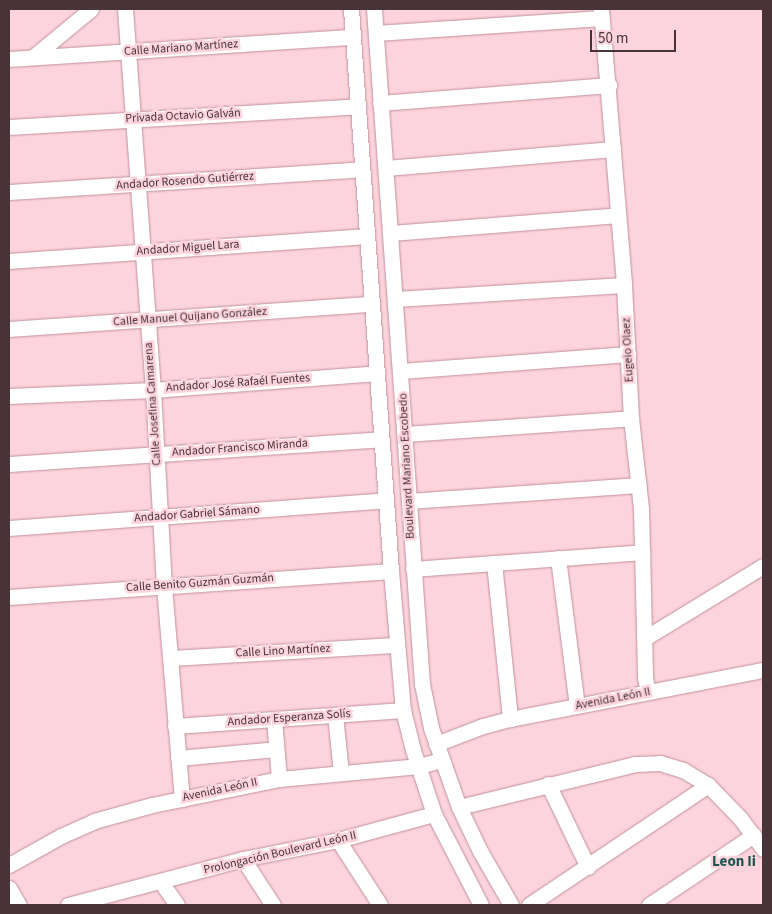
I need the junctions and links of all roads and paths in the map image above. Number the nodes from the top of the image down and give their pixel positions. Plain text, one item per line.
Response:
1 (91, 9) edge
2 (125, 9) edge
3 (351, 9) edge
4 (374, 9) edge
5 (601, 13) edge
6 (376, 33) junction
7 (353, 37) junction
8 (128, 51) junction
9 (33, 58) junction
10 (9, 59) edge
11 (609, 85) junction
12 (380, 103) junction
13 (358, 106) junction
14 (133, 119) junction
15 (9, 127) edge
16 (613, 149) junction
17 (386, 168) junction
18 (362, 169) junction
19 (137, 185) junction
20 (9, 192) edge
21 (618, 215) junction
22 (391, 233) junction
23 (367, 236) junction
24 (141, 251) junction
25 (9, 261) edge
26 (624, 286) junction
27 (396, 299) junction
28 (371, 304) junction
29 (147, 321) junction
30 (9, 329) edge
31 (400, 352) junction
32 (375, 354) junction
33 (628, 354) junction
34 (401, 371) junction
35 (376, 373) junction
36 (152, 390) junction
37 (9, 396) edge
38 (631, 418) junction
39 (405, 434) junction
40 (381, 439) junction
41 (156, 453) junction
42 (9, 464) edge
43 (638, 485) junction
44 (386, 500) junction
45 (409, 501) junction
46 (159, 516) junction
47 (9, 528) edge
48 (642, 552) junction
49 (558, 558) junction
50 (494, 563) junction
51 (763, 566) edge
52 (413, 569) junction
53 (391, 571) junction
54 (164, 586) junction
55 (9, 597) edge
56 (644, 638) junction
57 (396, 645) junction
58 (170, 658) junction
59 (763, 670) edge
60 (648, 692) junction
61 (577, 706) junction
62 (403, 710) junction
63 (335, 715) junction
64 (274, 719) junction
65 (510, 720) junction
66 (175, 726) junction
67 (436, 744) junction
68 (276, 749) junction
69 (178, 758) junction
70 (442, 760) junction
71 (419, 766) junction
72 (341, 773) junction
73 (279, 778) junction
74 (548, 784) junction
75 (708, 785) junction
76 (182, 798) junction
77 (459, 807) junction
78 (434, 814) junction
79 (754, 835) junction
80 (338, 840) junction
81 (763, 849) edge
82 (243, 859) junction
83 (9, 865) edge
84 (588, 867) junction
85 (161, 882) junction
86 (95, 903) edge
87 (68, 905) edge
88 (177, 905) edge
89 (273, 905) edge
90 (380, 905) edge
91 (481, 905) edge
92 (511, 905) edge
93 (529, 905) edge
94 (649, 905) edge

1 - 9 street
2 - 8 street, Calle Josefina Camarena
3 - 7 street, Boulevard Mariano Escobedo
4 - 6 street, Boulevard Mariano Escobedo
5 - 6 street
5 - 11 street, Eugeio Olaez
6 - 12 street, Boulevard Mariano Escobedo
7 - 8 street, Calle Mariano Martínez
7 - 13 street, Boulevard Mariano Escobedo
8 - 9 street, Calle Mariano Martínez
8 - 14 street, Calle Josefina Camarena
9 - 10 street, Calle Mariano Martínez
11 - 12 street
11 - 16 street, Eugeio Olaez
12 - 17 street, Boulevard Mariano Escobedo
13 - 14 street, Privada Octavio Galván
13 - 18 street, Boulevard Mariano Escobedo
14 - 15 street, Privada Octavio Galván
14 - 19 street, Calle Josefina Camarena
16 - 17 street
16 - 21 street, Eugeio Olaez
17 - 22 street, Boulevard Mariano Escobedo
18 - 19 street, Andador Rosendo Gutiérrez
18 - 23 street, Boulevard Mariano Escobedo
19 - 20 street, Andador Rosendo Gutiérrez
19 - 24 street, Calle Josefina Camarena
21 - 22 street
21 - 26 street, Eugeio Olaez
22 - 27 street, Boulevard Mariano Escobedo
23 - 24 street, Andador Miguel Lara
23 - 28 street, Boulevard Mariano Escobedo
24 - 25 street, Andador Miguel Lara
24 - 29 street, Calle Josefina Camarena
26 - 27 street
26 - 33 street, Eugeio Olaez
27 - 31 street, Boulevard Mariano Escobedo
28 - 29 street, Calle Manuel Quijano González
28 - 32 street, Boulevard Mariano Escobedo
29 - 30 street, Calle Manuel Quijano González
29 - 36 street, Calle Josefina Camarena
31 - 32 street
31 - 34 street, Boulevard Mariano Escobedo
32 - 35 street, Boulevard Mariano Escobedo
33 - 34 street
33 - 38 street, Eugeio Olaez
34 - 39 street, Boulevard Mariano Escobedo
35 - 36 street, Andador José Rafaél Fuentes
35 - 40 street, Boulevard Mariano Escobedo
36 - 37 street, Andador José Rafaél Fuentes
36 - 41 street, Calle Josefina Camarena
38 - 39 street
38 - 43 street, Eugeio Olaez
39 - 45 street, Boulevard Mariano Escobedo
40 - 41 street, Andador Francisco Miranda
40 - 44 street, Boulevard Mariano Escobedo
41 - 42 street, Andador Francisco Miranda
41 - 46 street, Calle Josefina Camarena
43 - 45 street
43 - 48 street, Eugeio Olaez
44 - 46 street, Andador Gabriel Sámano
44 - 53 street, Boulevard Mariano Escobedo
45 - 52 street, Boulevard Mariano Escobedo
46 - 47 street, Andador Gabriel Sámano
46 - 54 street, Calle Josefina Camarena
48 - 49 street
48 - 56 street, Eugeio Olaez
49 - 50 street
49 - 61 street
50 - 52 street
50 - 65 street
51 - 56 street
52 - 67 street, Boulevard Mariano Escobedo
53 - 54 street, Calle Benito Guzmán Guzmán
53 - 57 street, Boulevard Mariano Escobedo
54 - 55 street, Calle Benito Guzmán Guzmán
54 - 58 street, Calle Josefina Camarena
56 - 60 street, Eugeio Olaez
57 - 58 street, Calle Lino Martínez
57 - 62 street, Boulevard Mariano Escobedo
58 - 66 street, Calle Josefina Camarena
59 - 60 street, Avenida León II
60 - 61 street, Avenida León II
61 - 65 street, Avenida León II
62 - 63 street, Andador Esperanza Solís
62 - 71 street, Boulevard Mariano Escobedo
63 - 64 street, Andador Esperanza Solís
63 - 72 street
64 - 66 street, Andador Esperanza Solís
64 - 68 street
65 - 67 street, Avenida León II
66 - 69 street, Calle Josefina Camarena
67 - 70 street, Boulevard Mariano Escobedo
68 - 69 street
68 - 73 street
69 - 76 street, Calle Josefina Camarena
70 - 71 street, Avenida León II
70 - 77 street, Boulevard Mariano Escobedo
71 - 72 street, Avenida León II
71 - 78 street, Boulevard Mariano Escobedo
72 - 73 street, Avenida León II
73 - 76 street, Avenida León II
74 - 75 street
74 - 77 street
74 - 84 street
75 - 79 street
75 - 84 street
76 - 83 street, Avenida León II
77 - 92 street, Boulevard Mariano Escobedo
78 - 80 street, Prolongación Boulevard León II
78 - 91 street, Boulevard Mariano Escobedo
79 - 81 street
79 - 94 street
80 - 82 street, Prolongación Boulevard León II
80 - 90 street
82 - 85 street, Prolongación Boulevard León II
82 - 89 street
84 - 93 street
85 - 86 street, Prolongación Boulevard León II
85 - 88 street
86 - 87 street, Prolongación Boulevard León II

